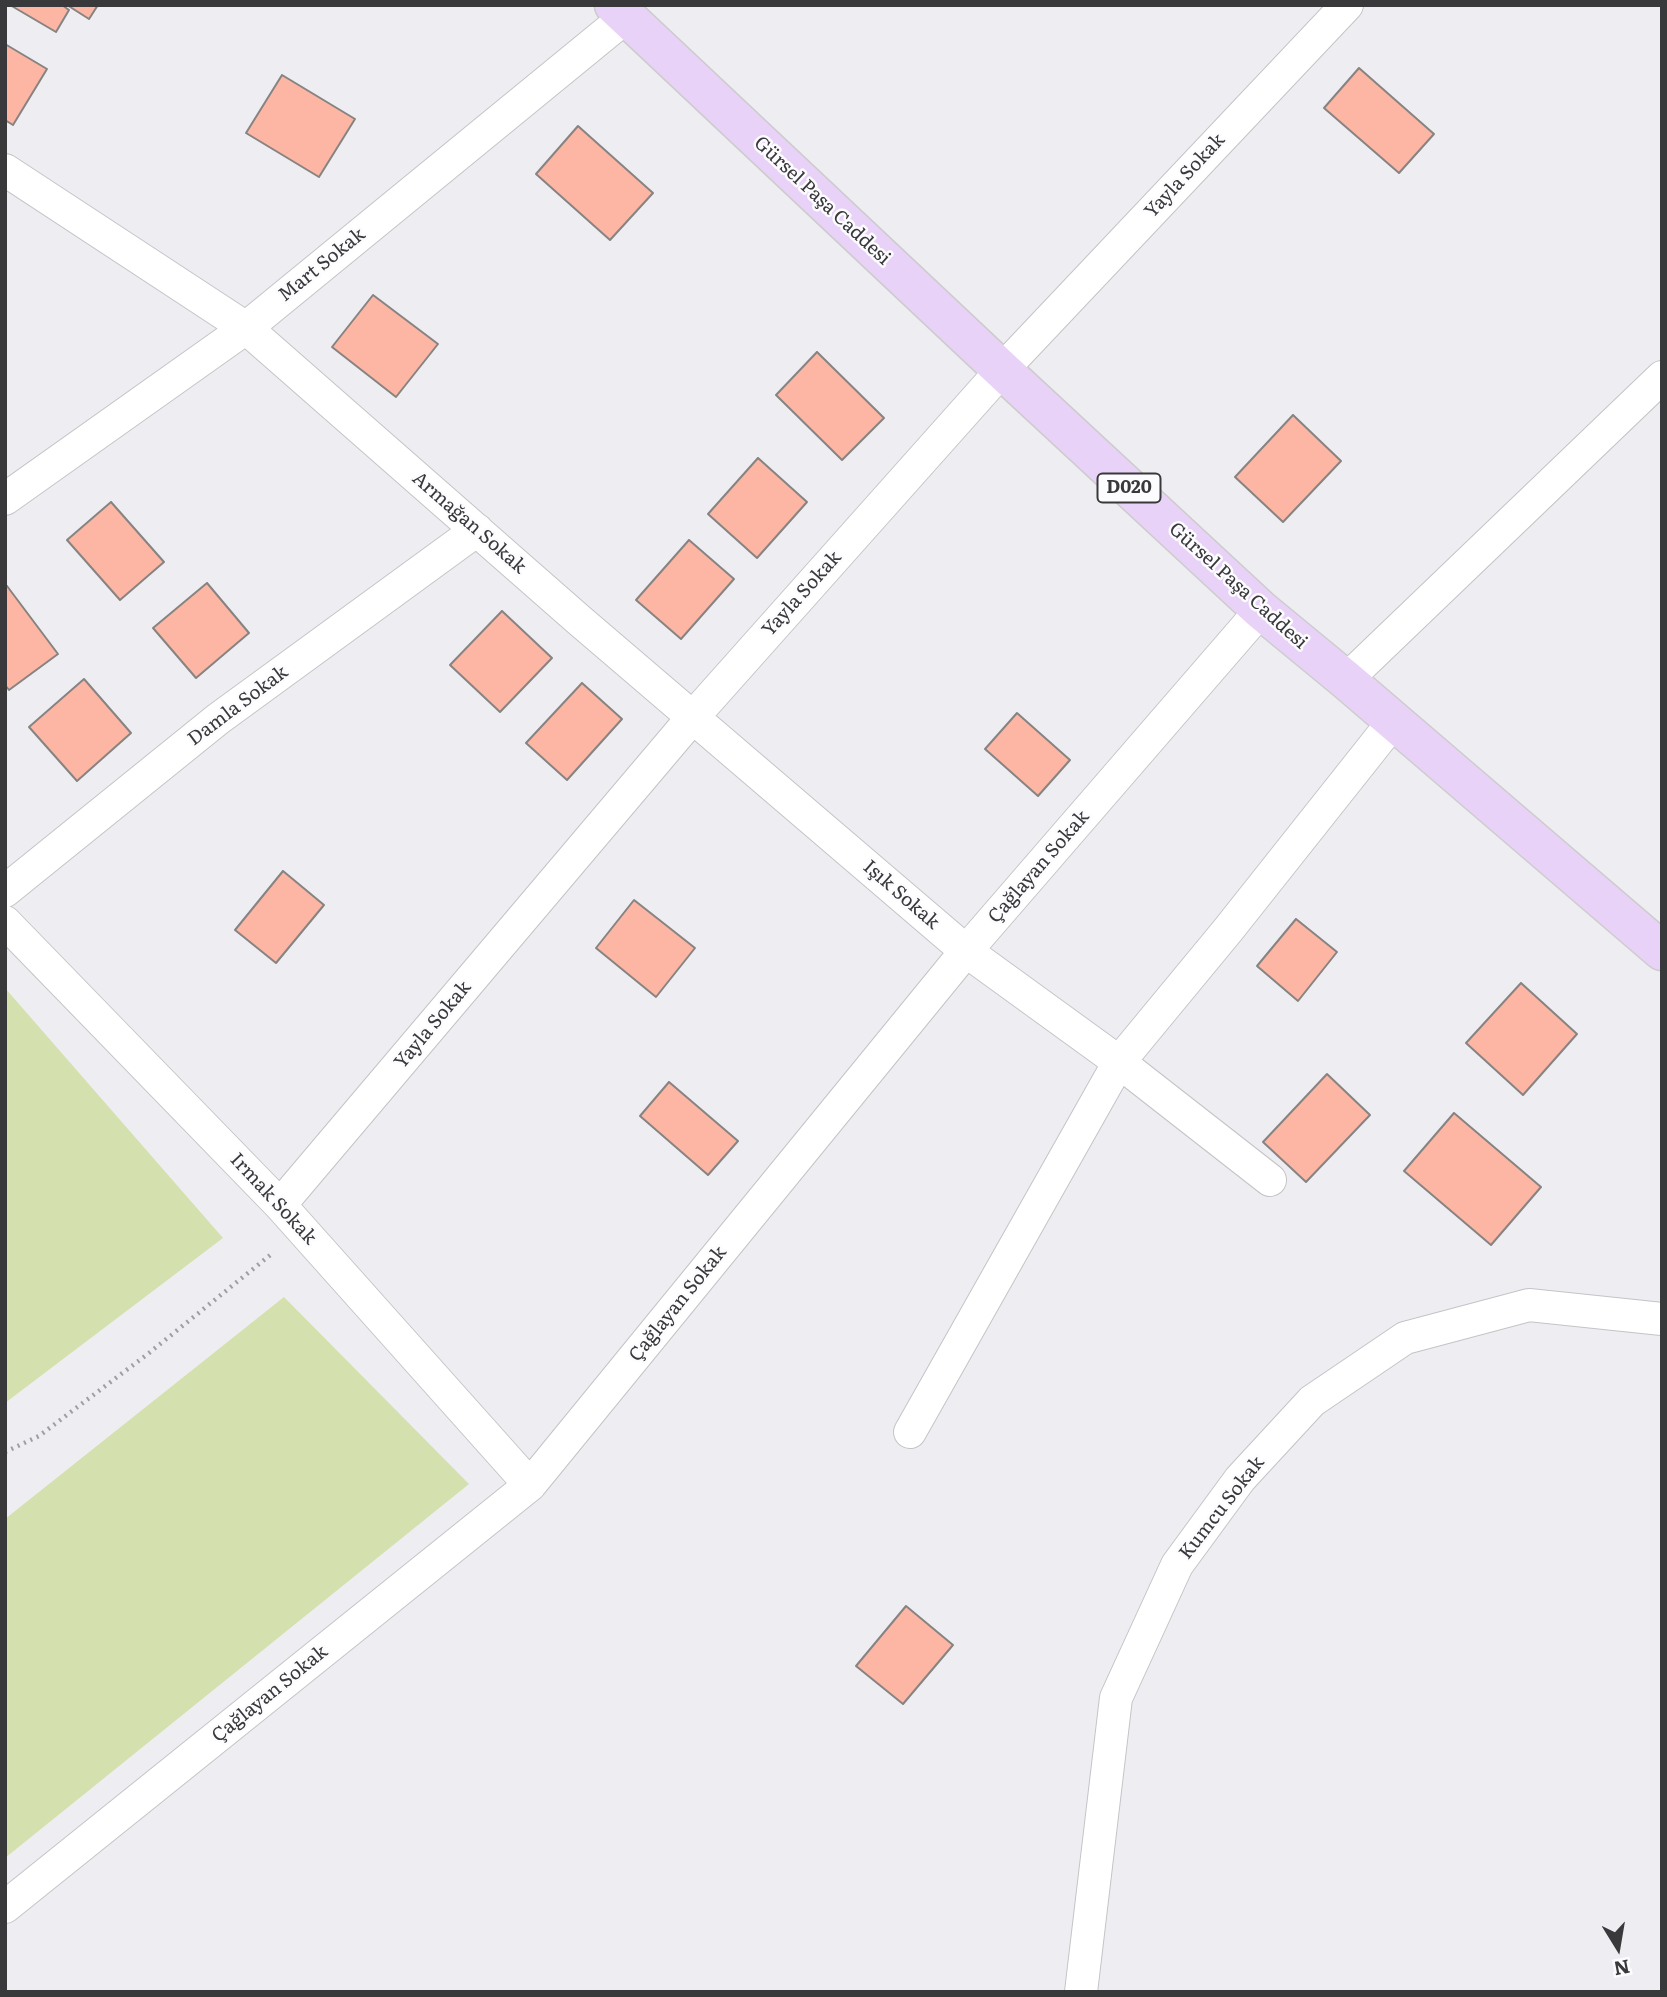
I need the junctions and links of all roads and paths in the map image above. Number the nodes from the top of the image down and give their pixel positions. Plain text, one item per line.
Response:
1 (1347, 5) edge
2 (620, 11) edge
3 (5, 170) edge
4 (246, 328) junction
5 (1002, 370) junction
6 (1662, 377) edge
7 (5, 499) edge
8 (477, 530) junction
9 (1261, 610) junction
10 (1346, 680) junction
11 (693, 717) junction
12 (1393, 722) junction
13 (5, 891) edge
14 (5, 922) edge
15 (966, 951) junction
16 (1662, 951) edge
17 (1118, 1062) junction
18 (1269, 1181) dead end
19 (281, 1205) junction
20 (302, 1230) junction
21 (1662, 1319) edge
22 (910, 1432) dead end
23 (5, 1452) edge
24 (530, 1485) junction
25 (5, 1906) edge
26 (1081, 1992) edge

1 - 5 street, Yayla Sokak
2 - 4 street, Mart Sokak
2 - 5 highway, Gürsel Paşa Caddesi / D020
3 - 4 street, Armağan Sokak
4 - 7 street, Mart Sokak
4 - 8 street, Armağan Sokak
5 - 9 highway, Gürsel Paşa Caddesi / D020
5 - 11 street, Yayla Sokak
6 - 10 street
8 - 11 street, Armağan Sokak
8 - 13 street, Damla Sokak
9 - 10 highway, Gürsel Paşa Caddesi / D020
9 - 15 street, Çağlayan Sokak
10 - 12 highway, Gürsel Paşa Caddesi / D020
11 - 15 street, Işık Sokak
11 - 19 street, Yayla Sokak
12 - 16 highway, Gürsel Paşa Caddesi / D020
12 - 17 street
14 - 19 street, Irmak Sokak
15 - 17 street, Işık Sokak
15 - 24 street, Çağlayan Sokak
17 - 18 street, Işık Sokak
17 - 22 street
19 - 20 street, Irmak Sokak
20 - 23 path
20 - 24 street, Irmak Sokak
21 - 26 street, Kumcu Sokak
24 - 25 street, Çağlayan Sokak

